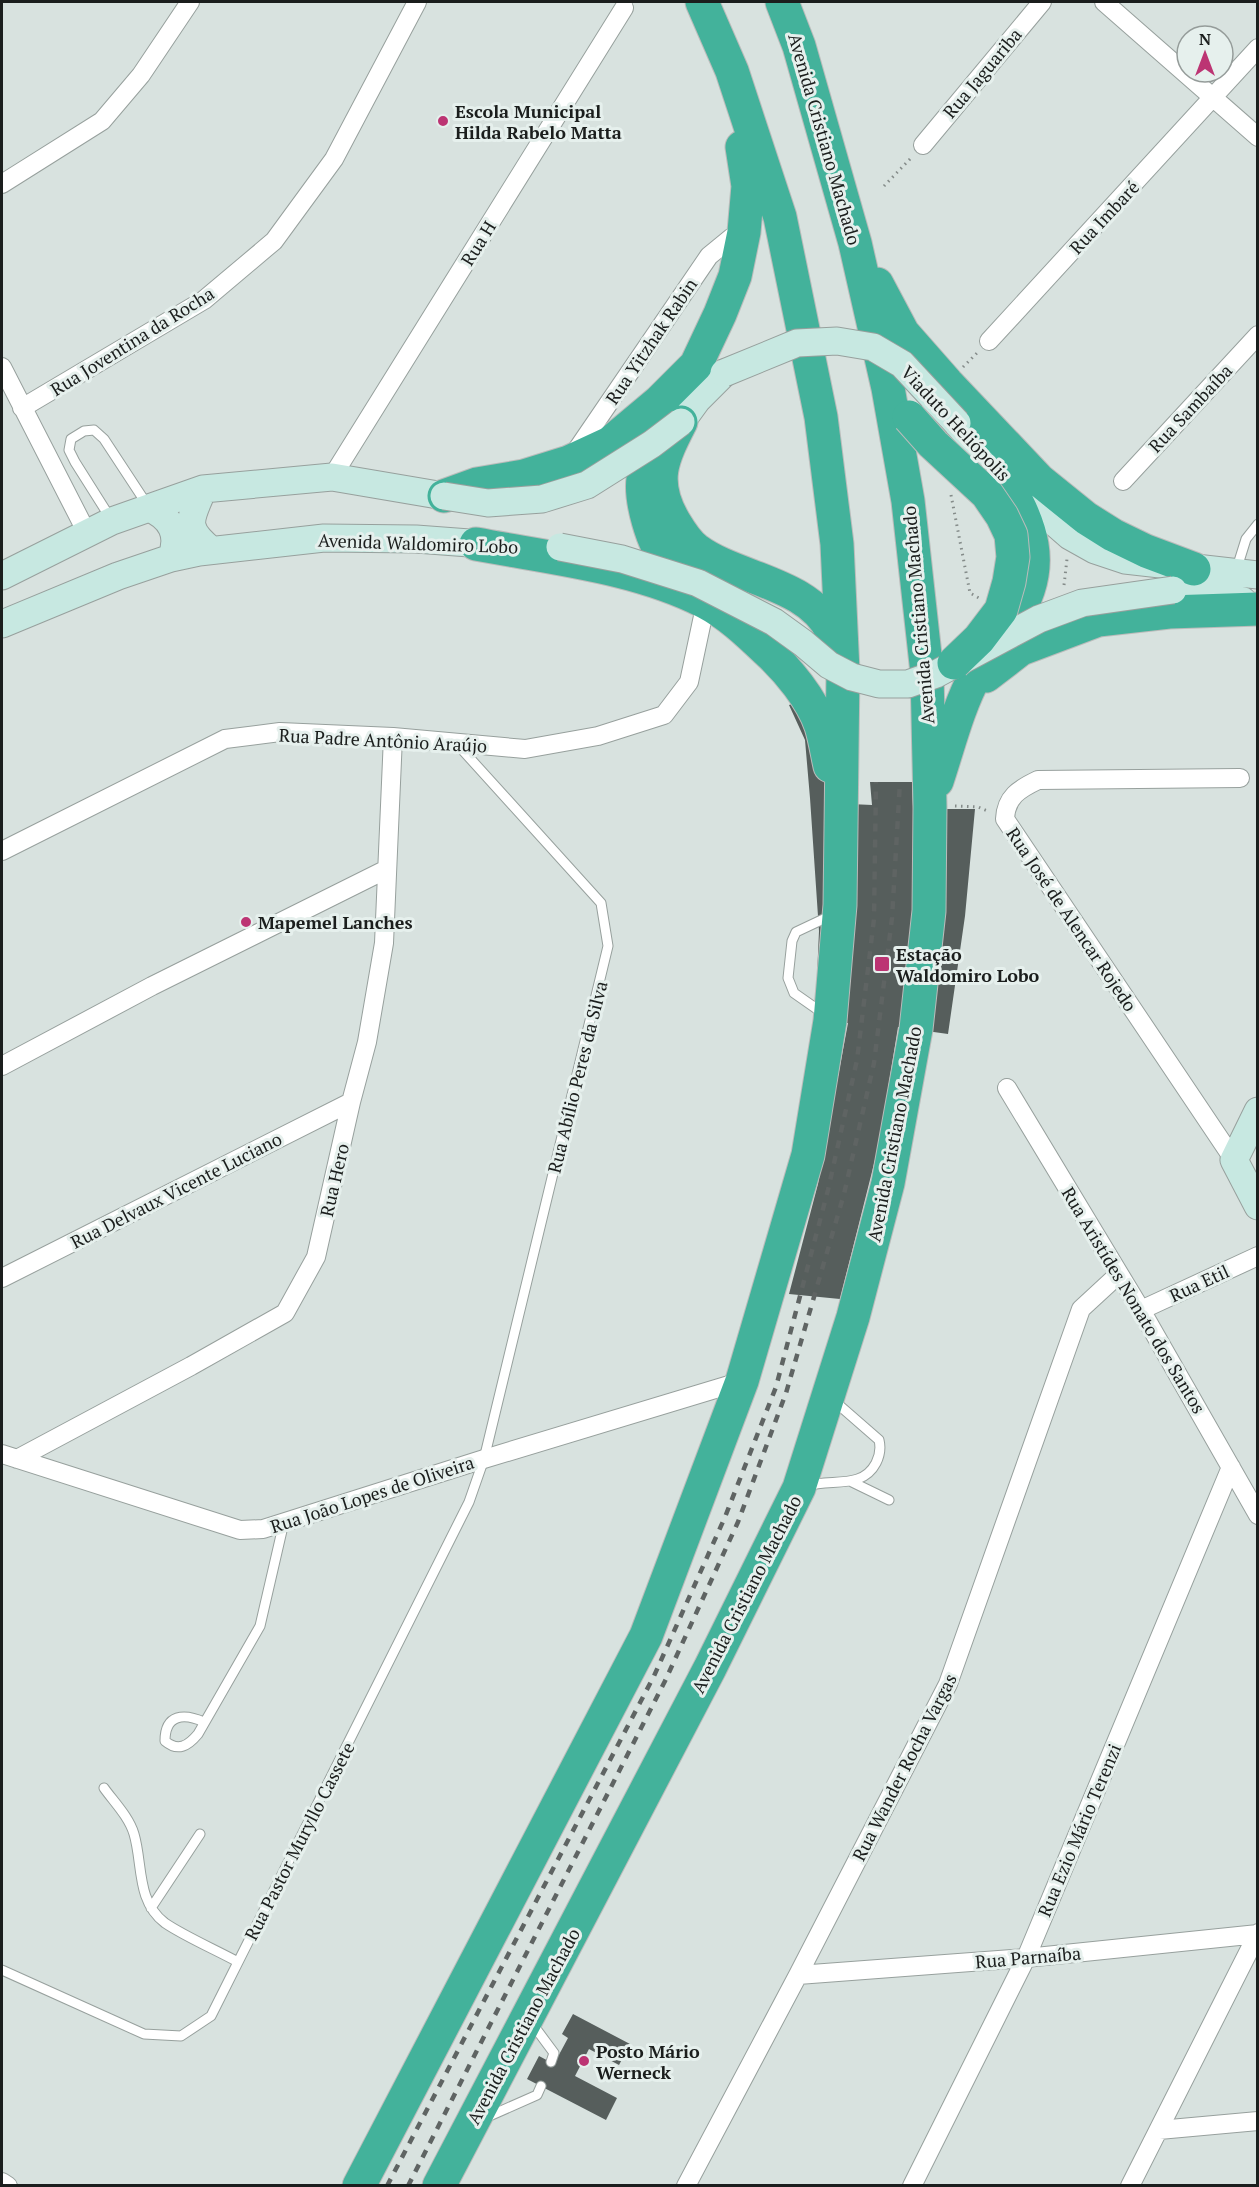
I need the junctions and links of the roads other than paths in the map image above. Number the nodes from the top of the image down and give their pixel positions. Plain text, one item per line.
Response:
1 (190, 2) edge
2 (417, 2) edge
3 (702, 2) edge
4 (783, 2) edge
5 (1042, 2) edge
6 (1104, 2) edge
7 (624, 8) dead end
8 (1257, 48) edge
9 (732, 71) junction
10 (1214, 98) junction
11 (1257, 137) edge
12 (923, 146) road end
13 (2, 184) edge
14 (744, 232) junction
15 (855, 243) junction
16 (1257, 335) edge
17 (989, 341) road end
18 (696, 364) junction
19 (2, 367) edge
20 (888, 388) junction
21 (22, 408) junction
22 (681, 422) junction
23 (569, 462) junction
24 (1000, 471) junction
25 (332, 477) junction
26 (1123, 481) dead end
27 (203, 489) junction
28 (444, 496) junction
29 (149, 508) junction
30 (112, 521) junction
31 (1257, 524) edge
32 (87, 533) junction
33 (476, 544) junction
34 (211, 550) junction
35 (171, 558) junction
36 (1194, 569) junction
37 (1246, 574) edge
38 (2, 576) edge
39 (702, 593) junction
40 (1257, 607) edge
41 (2, 624) edge
42 (954, 663) junction
43 (843, 671) junction
44 (964, 699) junction
45 (393, 737) junction
46 (457, 744) junction
47 (1240, 778) dead end
48 (930, 806) junction
49 (841, 814) junction
50 (2, 852) edge
51 (387, 869) junction
52 (839, 911) junction
53 (831, 1018) junction
54 (2, 1066) edge
55 (1007, 1088) dead end
56 (351, 1102) junction
57 (1257, 1111) edge
58 (1234, 1160) junction
59 (1257, 1206) edge
60 (1257, 1256) edge
61 (1119, 1274) junction
62 (2, 1278) edge
63 (1141, 1310) junction
64 (742, 1381) junction
65 (829, 1396) junction
66 (9, 1456) edge
67 (484, 1459) junction
68 (1231, 1467) junction
69 (852, 1482) junction
70 (799, 1488) junction
71 (889, 1500) dead end
72 (1257, 1515) edge
73 (284, 1522) junction
74 (204, 1722) dead end
75 (104, 1788) dead end
76 (200, 1834) dead end
77 (151, 1908) junction
78 (1257, 1933) edge
79 (1026, 1958) junction
80 (238, 1962) junction
81 (2, 1970) edge
82 (798, 1975) junction
83 (527, 2017) junction
84 (551, 2062) dead end
85 (541, 2086) dead end
86 (1257, 2121) edge
87 (472, 2124) junction
88 (1160, 2130) junction
89 (2, 2182) edge
90 (8, 2186) edge
91 (359, 2186) edge
92 (439, 2186) edge
93 (686, 2186) edge
94 (912, 2186) edge
95 (1130, 2186) edge

1 - 13 street
2 - 21 street, Rua Joventina da Rocha
3 - 9 highway
4 - 15 highway, Avenida Cristiano Machado
5 - 12 street, Rua Jaguariba
6 - 10 street
7 - 25 street, Rua H
8 - 10 street, Rua Imbaré
9 - 14 highway
9 - 43 highway
10 - 11 street
10 - 17 street, Rua Imbaré
14 - 18 highway
14 - 23 street, Rua Yitzhak Rabin
15 - 20 highway, Avenida Cristiano Machado
15 - 36 highway
16 - 26 street, Rua Sambaíba
18 - 23 highway
18 - 39 highway
19 - 21 street
20 - 42 highway, bridge
20 - 48 highway, Avenida Cristiano Machado
21 - 32 street
22 - 24 main road, Viaduto Heliópolis, bridge
22 - 28 main road, Viaduto Heliópolis, bridge
22 - 43 highway
23 - 28 highway
24 - 36 main road, Viaduto Heliópolis
24 - 44 highway
25 - 27 main road
25 - 28 main road
27 - 29 main road
27 - 34 main road
29 - 30 main road
29 - 30 lane
29 - 35 main road
30 - 32 main road
31 - 37 lane
32 - 38 main road
33 - 34 main road, Avenida Waldomiro Lobo
33 - 39 highway
33 - 39 main road, Avenida Waldomiro Lobo, bridge
34 - 35 main road, Avenida Waldomiro Lobo
35 - 41 main road, Avenida Waldomiro Lobo
36 - 37 main road
39 - 42 main road, Avenida Waldomiro Lobo, bridge
39 - 46 street, Rua Padre Antônio Araújo
39 - 49 highway
40 - 42 main road, Avenida Waldomiro Lobo, bridge
40 - 44 highway
43 - 49 highway
44 - 48 highway
45 - 46 street, Rua Padre Antônio Araújo
45 - 50 street, Rua Padre Antônio Araújo
45 - 51 street, Rua Hero
46 - 67 lane, Rua Abílio Peres da Silva
47 - 58 street, Rua José de Alencar Rojedo
48 - 65 highway, Avenida Cristiano Machado
49 - 52 highway
51 - 54 street
51 - 56 street, Rua Hero
52 - 53 highway
52 - 53 lane
53 - 64 highway
55 - 61 street, Rua Aristídes Nonato dos Santos
56 - 62 street, Rua Delvaux Vicente Luciano
56 - 66 street, Rua Hero
57 - 58 main road
58 - 59 main road, Rua José de Alencar Rojedo
60 - 63 street, Rua Etil
61 - 63 street, Rua Aristídes Nonato dos Santos
61 - 82 street, Rua Wander Rocha Vargas
63 - 68 street, Rua Aristídes Nonato dos Santos
64 - 67 street, Rua João Lopes de Oliveira
64 - 91 highway
65 - 69 lane
65 - 70 highway, Avenida Cristiano Machado
66 - 73 street, Rua João Lopes de Oliveira
67 - 73 street, Rua João Lopes de Oliveira
67 - 80 lane, Rua Pastor Muryllo Cassete
68 - 72 street, Rua Aristídes Nonato dos Santos
68 - 79 street, Rua Ezio Mário Terenzi
69 - 70 lane
69 - 71 lane
70 - 83 highway, Avenida Cristiano Machado
73 - 74 lane
75 - 77 lane
76 - 77 lane
77 - 80 lane
78 - 79 street, Rua Parnaíba
78 - 88 street
79 - 82 street, Rua Parnaíba
79 - 94 street, Rua Ezio Mário Terenzi
80 - 81 lane, Rua Pastor Muryllo Cassete
82 - 93 street, Rua Wander Rocha Vargas
83 - 84 lane
83 - 87 highway, Avenida Cristiano Machado
85 - 87 lane
86 - 88 street
87 - 92 highway, Avenida Cristiano Machado
88 - 95 street
89 - 90 street

